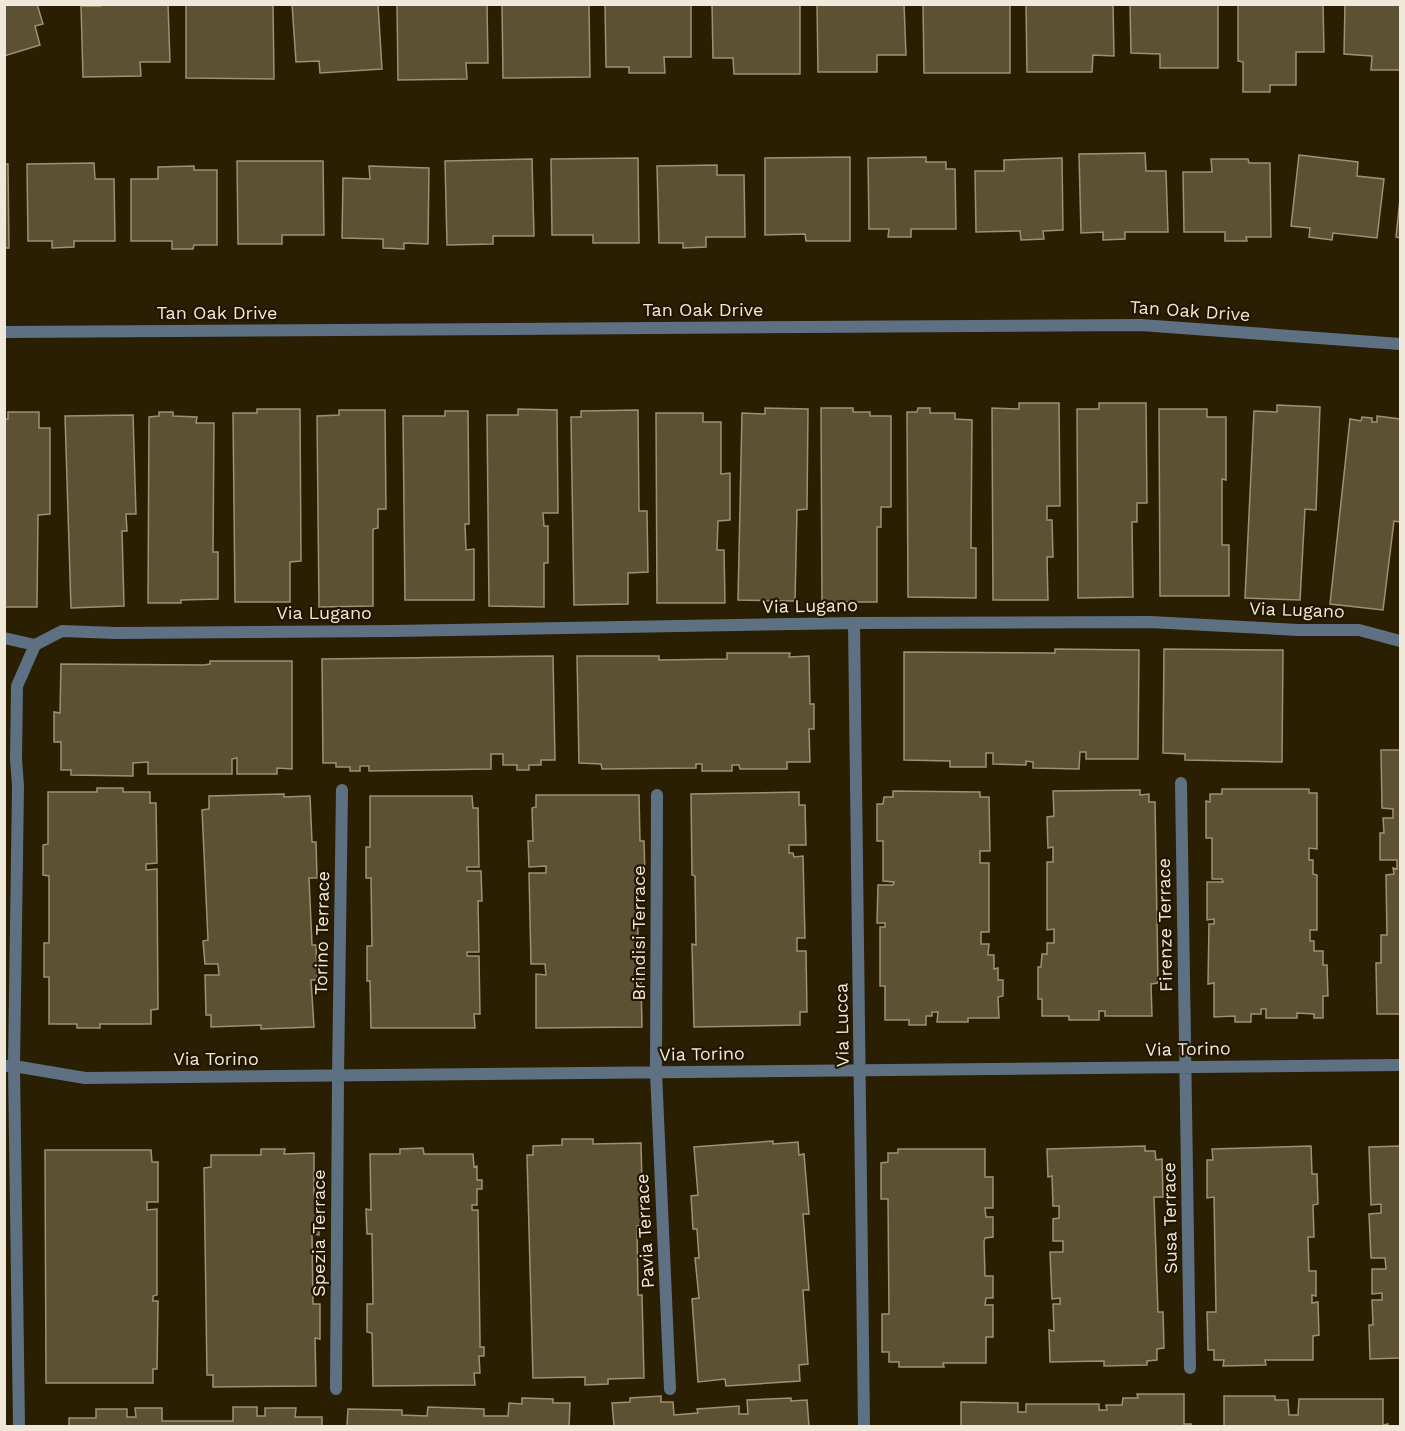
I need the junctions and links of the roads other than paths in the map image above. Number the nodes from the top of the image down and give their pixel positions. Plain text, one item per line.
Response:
1 (4, 332) edge
2 (1401, 344) edge
3 (854, 623) junction
4 (4, 638) edge
5 (1401, 641) edge
6 (35, 645) junction
7 (1181, 783) dead end
8 (342, 790) dead end
9 (657, 795) dead end
10 (1401, 1065) edge
11 (9, 1066) edge
12 (1185, 1067) junction
13 (860, 1070) junction
14 (657, 1072) junction
15 (338, 1077) junction
16 (1190, 1368) dead end
17 (336, 1389) dead end
18 (670, 1389) dead end
19 (19, 1426) edge
20 (864, 1426) edge

1 - 2 street, Tan Oak Drive
3 - 5 street, Via Lugano
3 - 6 street, Via Lugano
3 - 13 street, Via Lucca
4 - 6 street
6 - 11 street
7 - 12 street, Firenze Terrace
8 - 15 street, Torino Terrace
9 - 14 street, Brindisi Terrace
10 - 12 street, Via Torino
11 - 15 street, Via Torino
11 - 19 street
12 - 13 street, Via Torino
12 - 16 street, Susa Terrace
13 - 14 street, Via Torino
13 - 20 street, Via Lucca
14 - 15 street, Via Torino
14 - 18 street, Pavia Terrace
15 - 17 street, Spezia Terrace

